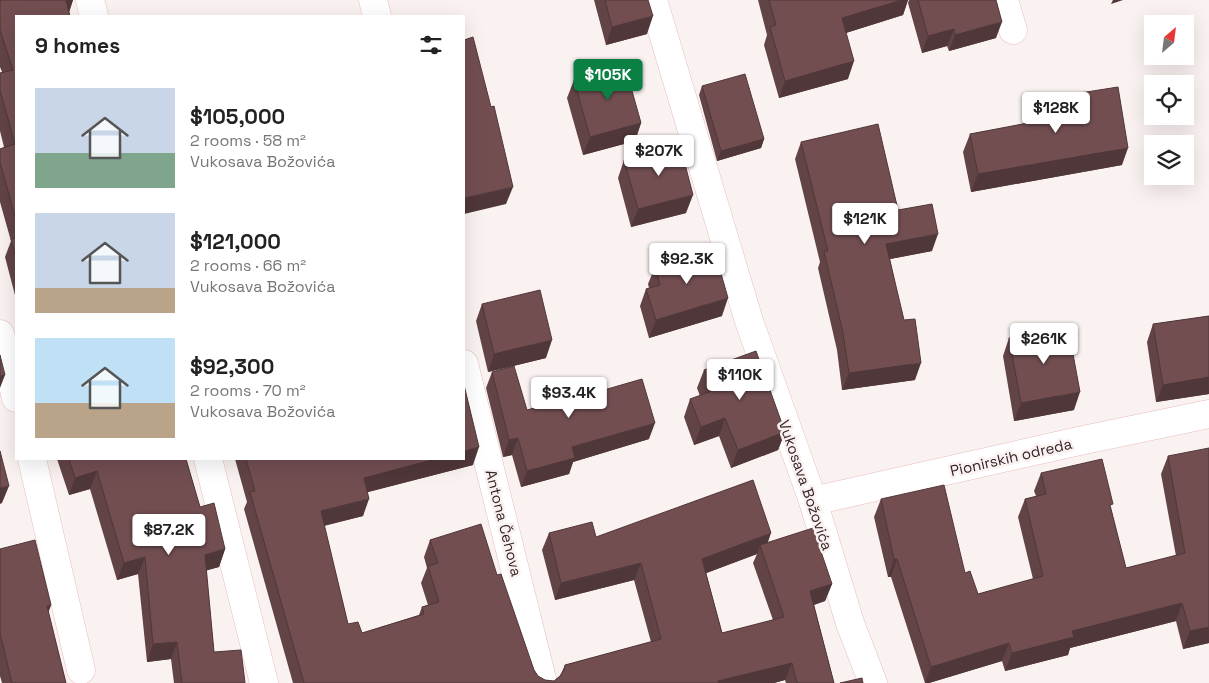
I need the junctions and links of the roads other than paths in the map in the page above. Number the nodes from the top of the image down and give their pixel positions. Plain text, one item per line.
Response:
1 (90, 0) edge
2 (373, 0) edge
3 (653, 0) edge
4 (1004, 0) edge
5 (94, 15) edge
6 (377, 15) edge
7 (1014, 30) dead end
8 (0, 334) edge
9 (465, 368) edge
10 (15, 394) edge
11 (1209, 414) edge
12 (32, 460) edge
13 (208, 460) edge
14 (813, 501) junction
15 (81, 670) dead end
16 (264, 683) edge
17 (543, 683) edge
18 (874, 683) edge

1 - 5 street
2 - 6 street
3 - 14 street, Vukosava Božovića
4 - 7 street
8 - 10 street
9 - 17 street, Antona Čehova
11 - 14 street, Pionirskih odreda
12 - 15 street
13 - 16 street
14 - 18 street, Vukosava Božovića

